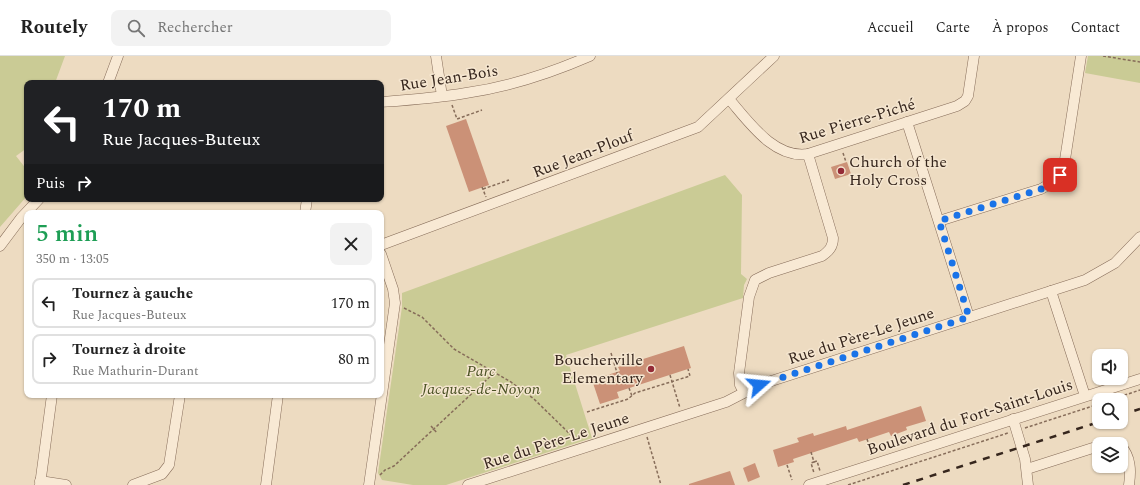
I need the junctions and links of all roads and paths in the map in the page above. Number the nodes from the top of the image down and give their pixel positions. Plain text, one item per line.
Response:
1 (118, 56) edge
2 (436, 56) edge
3 (590, 56) edge
4 (774, 56) edge
5 (974, 56) edge
6 (1081, 56) edge
7 (1103, 56) edge
8 (1140, 62) edge
9 (109, 80) edge
10 (446, 99) junction
11 (729, 99) junction
12 (384, 102) edge
13 (482, 110) dead end
14 (457, 119) junction
15 (458, 122) dead end
16 (907, 122) junction
17 (842, 149) dead end
18 (808, 154) junction
19 (846, 162) dead end
20 (509, 180) dead end
21 (487, 200) dead end
22 (36, 202) edge
23 (29, 210) edge
24 (24, 215) edge
25 (939, 221) junction
26 (1140, 237) edge
27 (384, 244) edge
28 (0, 246) edge
29 (384, 263) edge
30 (1051, 292) junction
31 (400, 306) dead end
32 (969, 317) junction
33 (611, 353) dead end
34 (688, 369) dead end
35 (495, 372) junction
36 (670, 375) dead end
37 (618, 376) dead end
38 (1140, 378) edge
39 (384, 381) edge
40 (672, 382) junction
41 (629, 388) dead end
42 (1140, 390) edge
43 (744, 392) junction
44 (1128, 394) edge
45 (632, 396) junction
46 (1085, 396) junction
47 (52, 398) edge
48 (180, 398) edge
49 (278, 398) edge
50 (381, 398) edge
51 (1092, 406) edge
52 (681, 410) dead end
53 (587, 412) dead end
54 (1013, 419) junction
55 (431, 426) dead end
56 (1027, 427) dead end
57 (434, 430) junction
58 (438, 433) dead end
59 (646, 434) dead end
60 (1004, 434) dead end
61 (867, 439) dead end
62 (580, 443) dead end
63 (1092, 448) edge
64 (811, 452) dead end
65 (872, 454) dead end
66 (1128, 459) edge
67 (814, 462) junction
68 (787, 465) dead end
69 (1027, 469) junction
70 (820, 471) dead end
71 (814, 473) dead end
72 (378, 478) dead end
73 (792, 480) dead end
74 (40, 483) edge
75 (66, 485) edge
76 (133, 485) edge
77 (266, 485) edge
78 (369, 485) edge
79 (468, 485) edge
80 (661, 485) edge
81 (809, 485) edge
82 (848, 485) edge
83 (1028, 485) edge
84 (1129, 485) edge

1 - 9 street
2 - 10 street
3 - 10 street, Rue Jean-Bois
4 - 11 street, Rue Jean-Plouf
5 - 16 street, Rue Pierre-Piché
6 - 25 street
7 - 8 path
10 - 12 street, Rue Jean-Bois
10 - 14 path
11 - 18 street, Rue Pierre-Piché
11 - 27 street, Rue Jean-Plouf
13 - 14 path
14 - 15 path
16 - 18 street, Rue Pierre-Piché
16 - 25 street
17 - 19 path
18 - 43 street
20 - 21 path
22 - 23 street
24 - 28 street
25 - 32 street
26 - 30 street, Rue du Père-Le Jeune
29 - 39 street
30 - 32 street, Rue du Père-Le Jeune
30 - 46 street
31 - 35 path
32 - 43 street, Rue du Père-Le Jeune
33 - 37 path
34 - 40 path
35 - 57 path
35 - 62 path
36 - 40 path
38 - 46 street, Boulevard du Fort-Saint-Louis
40 - 45 path
40 - 52 path
41 - 45 path
42 - 44 path
43 - 79 street, Rue du Père-Le Jeune
45 - 53 path
46 - 54 street, Boulevard du Fort-Saint-Louis
47 - 74 street
48 - 76 street
49 - 77 street
50 - 78 street
51 - 56 path, Boulevard du Fort-Saint-Louis
54 - 69 street
54 - 81 street, Boulevard du Fort-Saint-Louis
55 - 57 path
57 - 58 path
57 - 72 path
59 - 80 path
60 - 82 path, Boulevard du Fort-Saint-Louis
61 - 65 path
63 - 69 street
64 - 67 path
66 - 84 street
67 - 70 path
67 - 71 path
68 - 73 path
69 - 83 street
74 - 75 street

